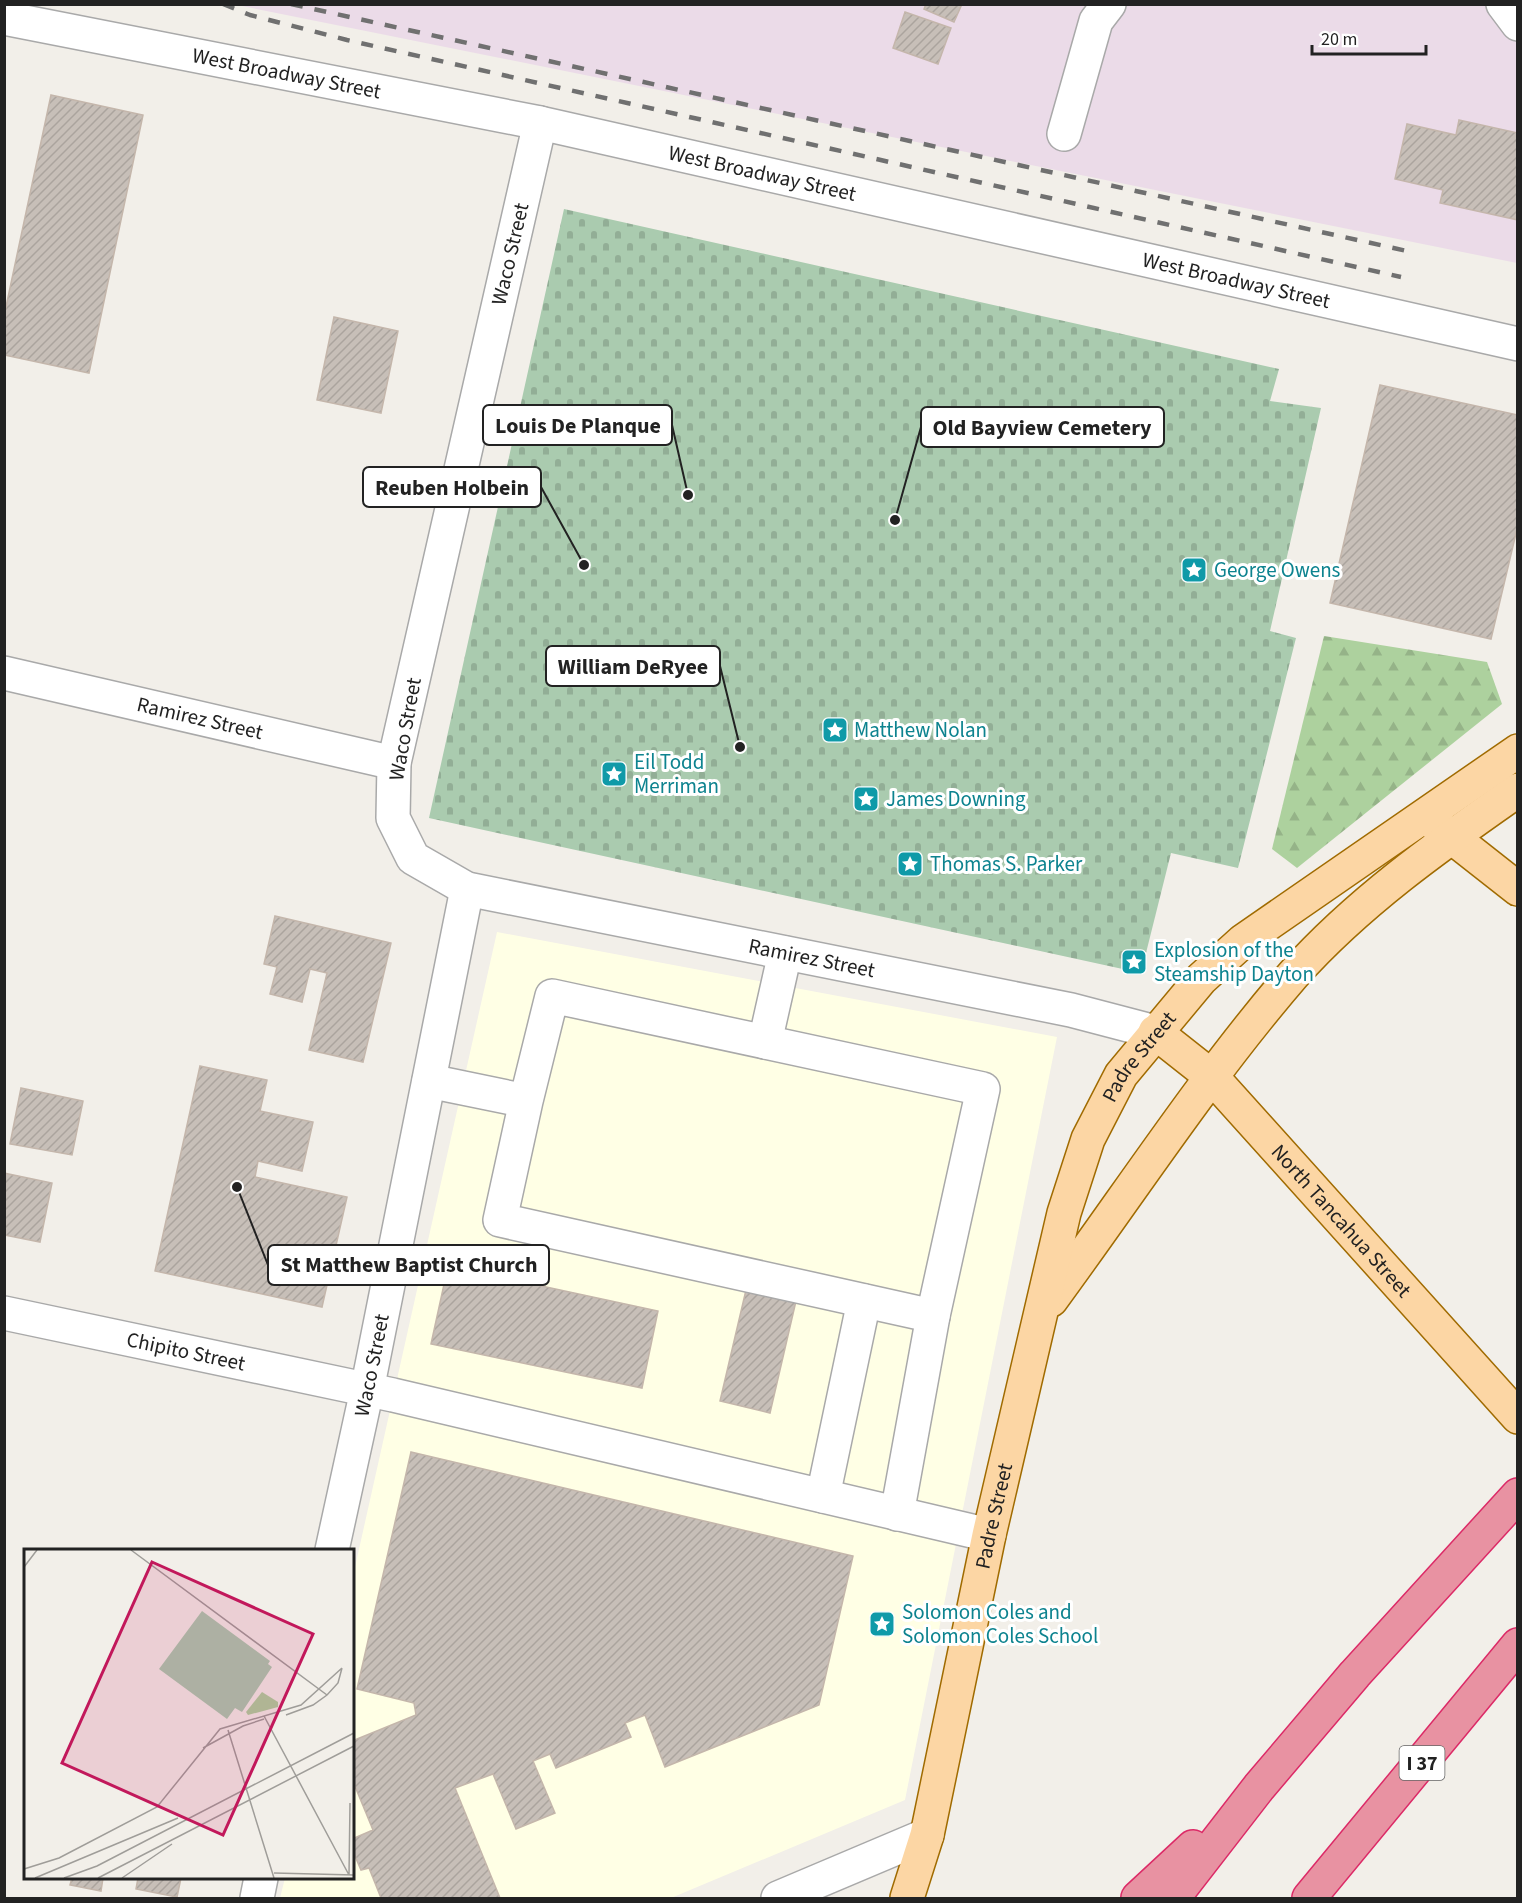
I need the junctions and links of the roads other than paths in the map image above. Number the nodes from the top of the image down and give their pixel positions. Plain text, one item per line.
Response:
1 (1109, 4) edge
2 (1503, 4) edge
3 (4, 18) edge
4 (1518, 24) edge
5 (540, 123) junction
6 (1064, 134) dead end
7 (1518, 344) edge
8 (4, 673) edge
9 (1518, 751) edge
10 (394, 763) junction
11 (1518, 790) edge
12 (1425, 816) junction
13 (1451, 837) junction
14 (1518, 888) edge
15 (467, 889) junction
16 (784, 952) junction
17 (1155, 1032) junction
18 (765, 1042) junction
19 (1212, 1077) junction
20 (429, 1081) junction
21 (526, 1101) junction
22 (864, 1300) junction
23 (1042, 1311) junction
24 (4, 1313) edge
25 (933, 1316) junction
26 (368, 1390) junction
27 (1518, 1417) edge
28 (1518, 1495) edge
29 (823, 1496) junction
30 (897, 1514) junction
31 (989, 1535) junction
32 (332, 1549) edge
33 (1518, 1645) edge
34 (1259, 1787) junction
35 (1380, 1813) junction
36 (927, 1834) junction
37 (261, 1879) edge
38 (257, 1899) edge
39 (778, 1899) edge
40 (907, 1899) edge
41 (1138, 1899) edge
42 (1173, 1899) edge
43 (1309, 1899) edge
44 (1322, 1899) edge

1 - 6 street
2 - 4 street
3 - 5 street, West Broadway Street
5 - 7 street, West Broadway Street
5 - 10 street, Waco Street
8 - 10 street, Ramirez Street
9 - 12 main road, Padre Street
10 - 15 street, Waco Street
11 - 13 main road, Padre Street
12 - 13 main road
12 - 17 main road, Padre Street
13 - 14 main road
13 - 19 main road, Padre Street
15 - 16 street, Ramirez Street
15 - 20 street, Waco Street
16 - 17 street, Ramirez Street
16 - 18 street
17 - 19 main road, North Tancahua Street
17 - 23 main road, Padre Street
18 - 21 street
18 - 25 street
19 - 23 main road, Padre Street
19 - 27 main road, North Tancahua Street
20 - 21 street
20 - 26 street, Waco Street
21 - 22 street
22 - 25 street
22 - 29 street
23 - 31 main road, Padre Street
24 - 26 street, Chipito Street
25 - 30 street
26 - 29 street, Chipito Street
26 - 32 street, Waco Street
28 - 34 highway
29 - 30 street, Chipito Street
30 - 31 street, Chipito Street
31 - 36 main road, Padre Street
33 - 35 highway, I 37
34 - 41 highway
34 - 42 highway
35 - 43 highway, I 37
35 - 44 highway
36 - 39 street
36 - 40 main road, Padre Street
37 - 38 street

